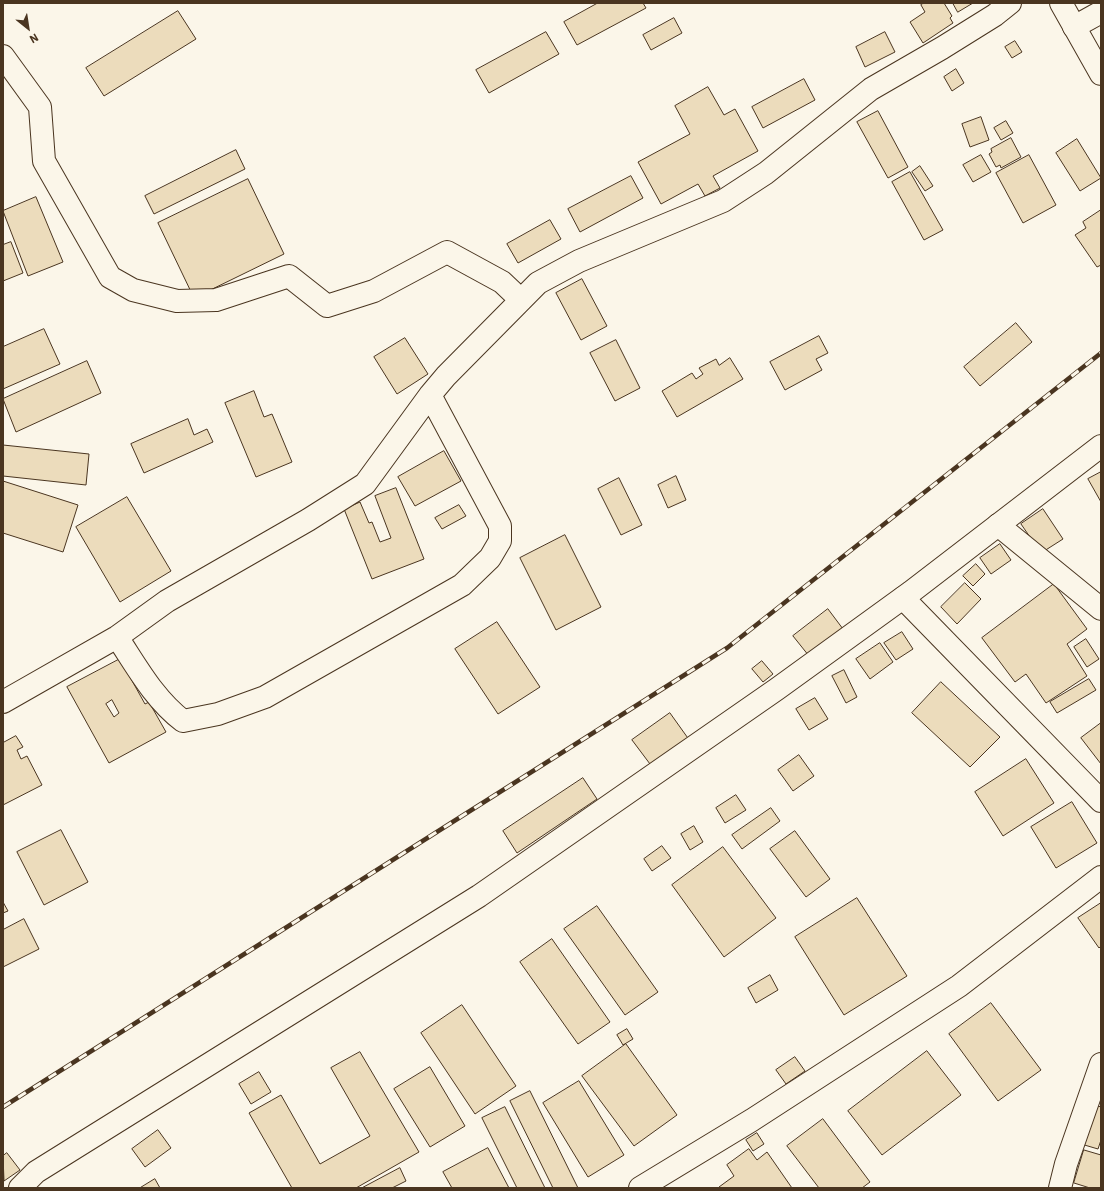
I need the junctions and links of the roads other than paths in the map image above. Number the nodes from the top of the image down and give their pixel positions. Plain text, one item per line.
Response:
1 (1010, 3) edge
2 (1061, 3) edge
3 (1101, 12) edge
4 (1074, 27) junction
5 (3, 56) edge
6 (1101, 74) edge
7 (521, 300) junction
8 (430, 395) junction
9 (1101, 446) edge
10 (998, 525) junction
11 (903, 598) junction
12 (1101, 609) edge
13 (117, 637) junction
14 (3, 702) edge
15 (1101, 801) edge
16 (1101, 877) edge
17 (1101, 1064) edge
18 (20, 1188) edge
19 (640, 1188) edge
20 (1060, 1188) edge

1 - 7 street
2 - 4 street
3 - 4 street
4 - 6 street
5 - 7 street
7 - 8 street
8 - 13 street
8 - 13 street
9 - 10 street
10 - 11 street
10 - 12 street
11 - 15 street
11 - 18 street
13 - 14 street
16 - 19 street
17 - 20 street

